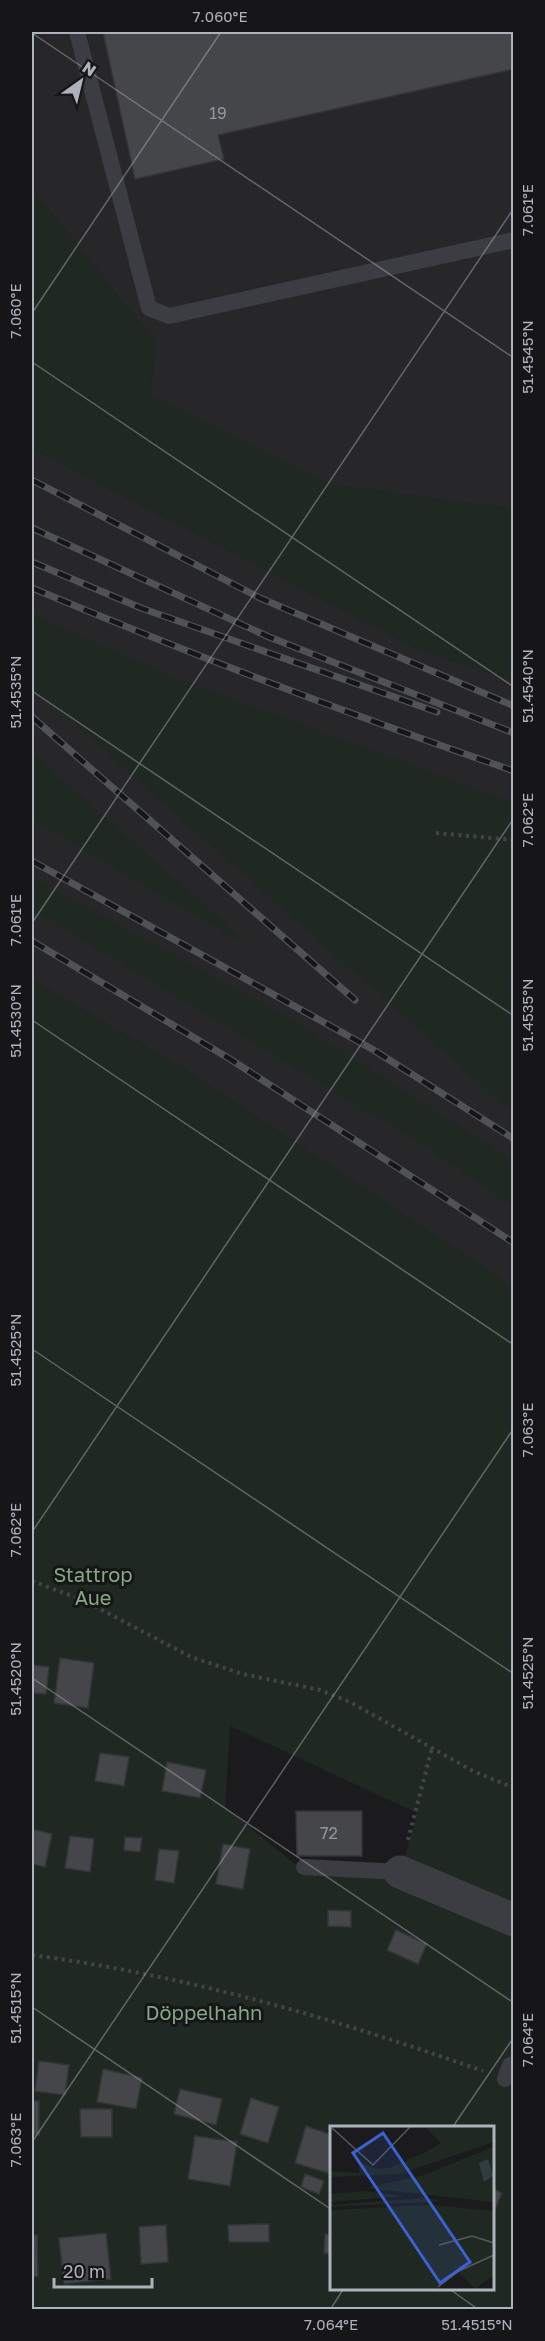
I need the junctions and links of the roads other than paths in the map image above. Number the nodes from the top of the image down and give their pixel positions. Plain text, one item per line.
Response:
1 (77, 32) edge
2 (513, 240) edge
3 (304, 1867) dead end
4 (400, 1872) joint
5 (513, 1920) edge

1 - 2 lane
3 - 4 lane
4 - 5 street

